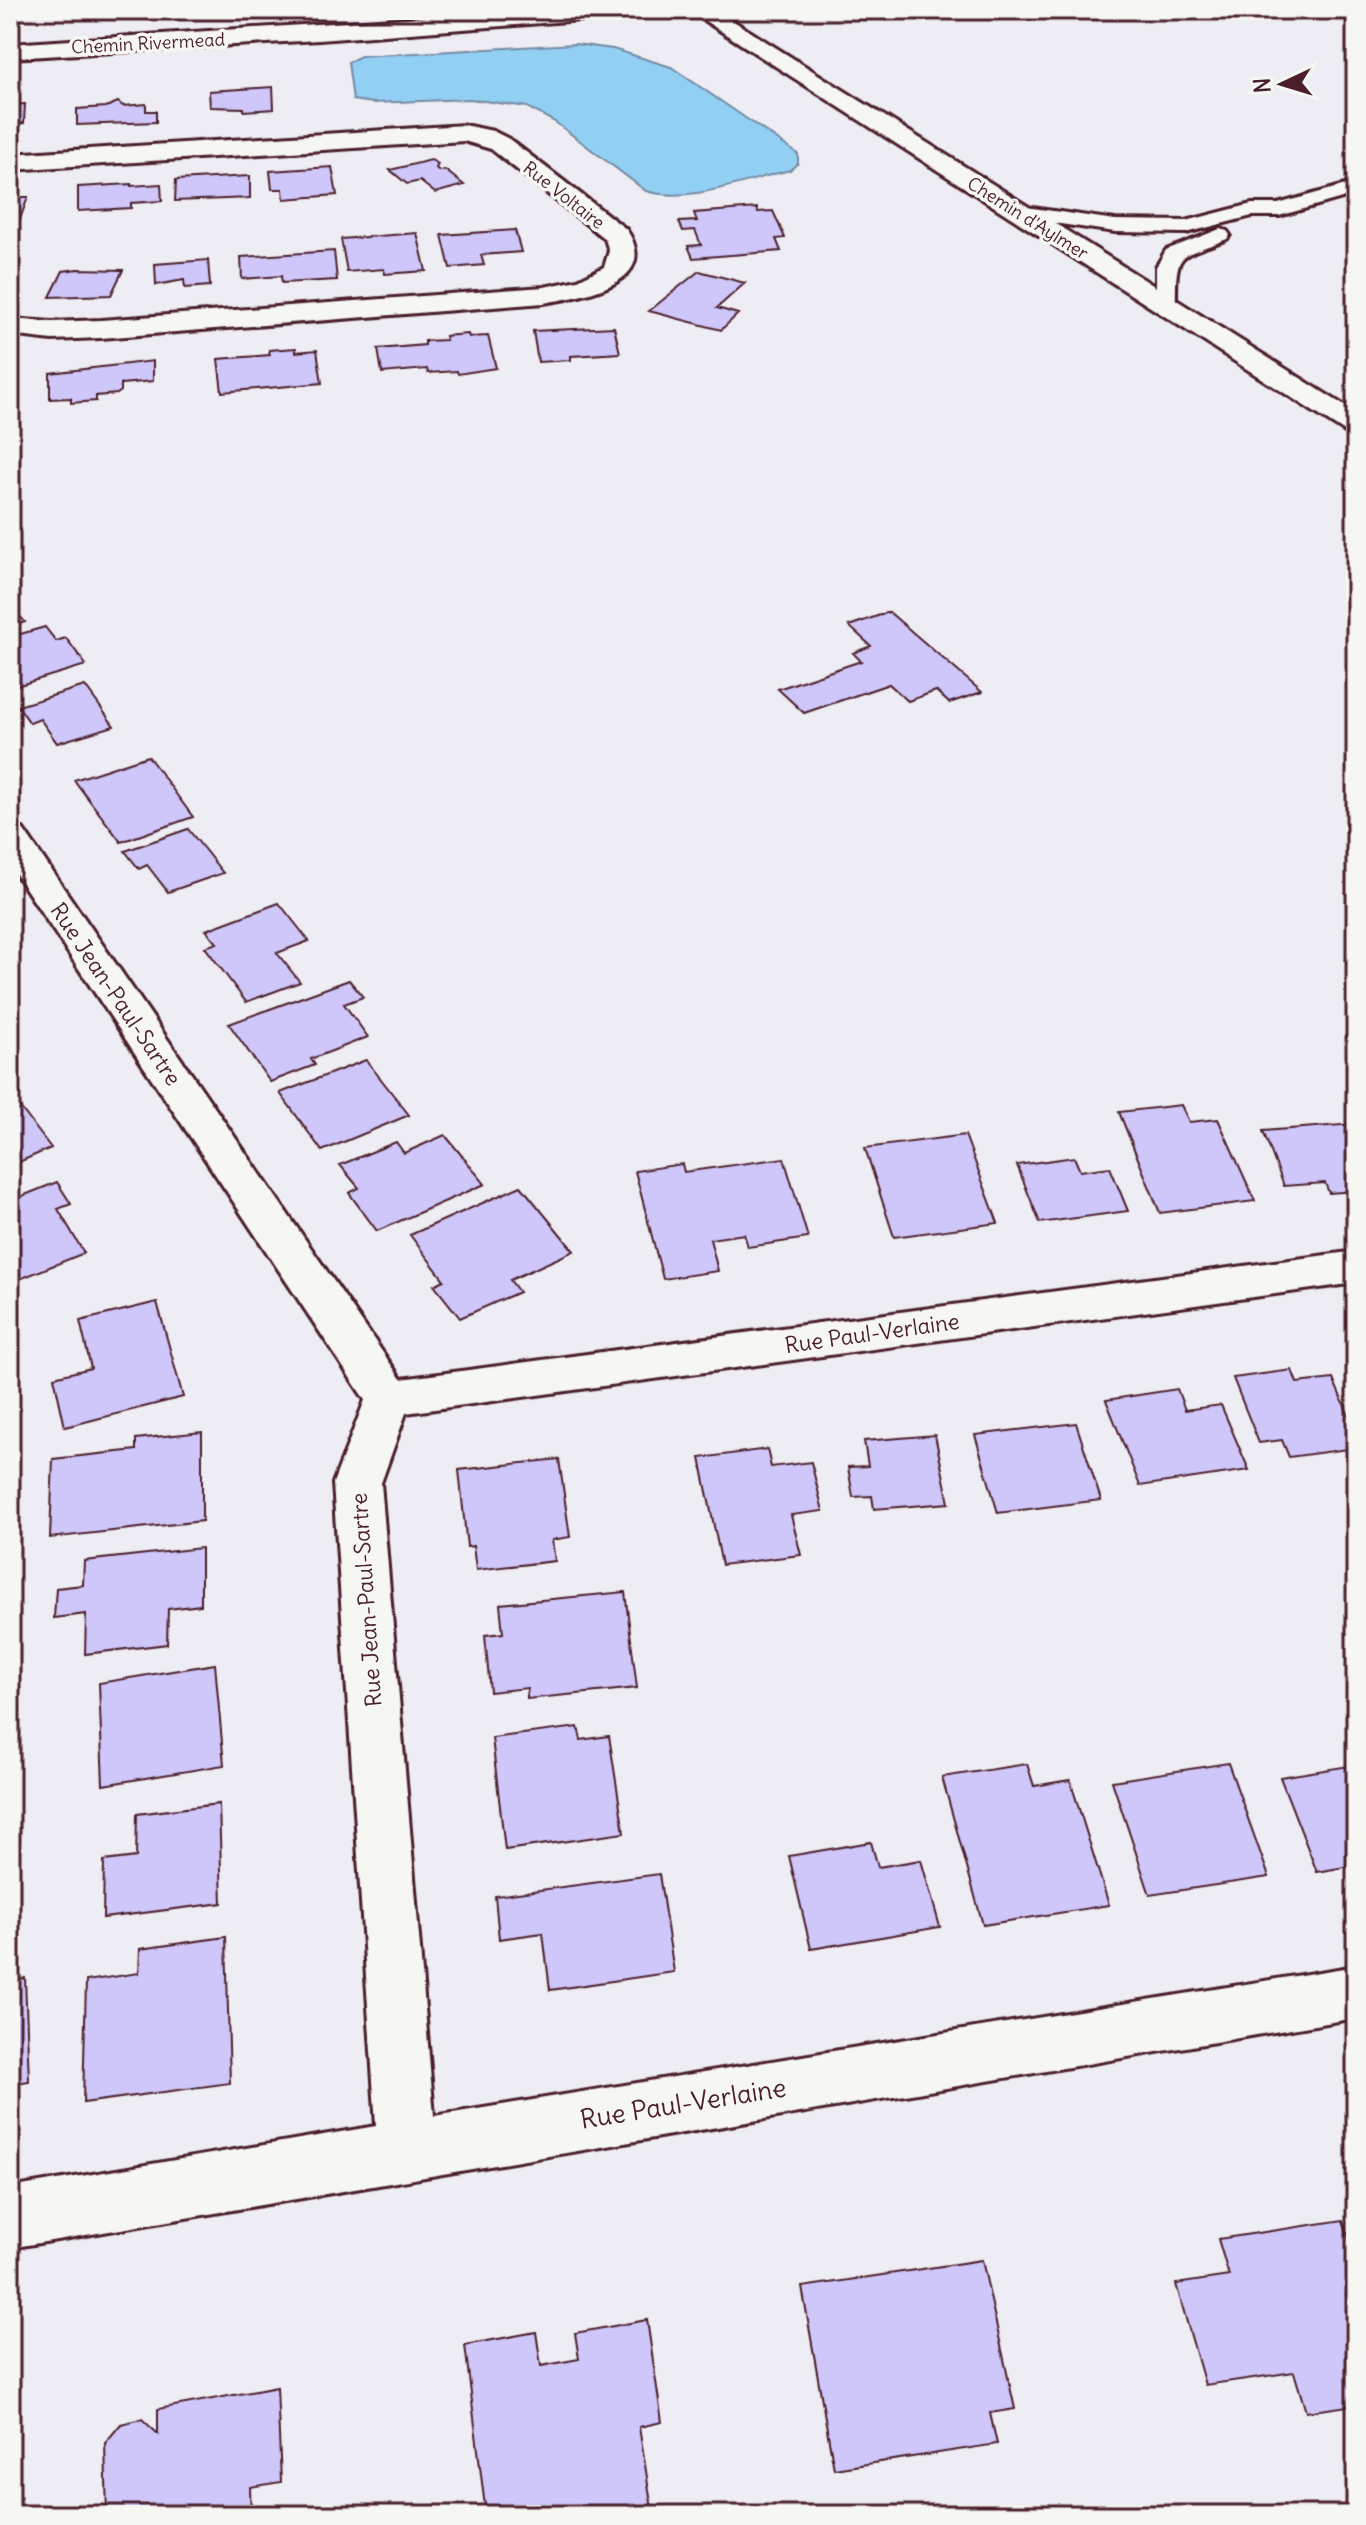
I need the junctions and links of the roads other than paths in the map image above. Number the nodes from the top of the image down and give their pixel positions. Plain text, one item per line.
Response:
1 (621, 10) edge
2 (700, 10) edge
3 (1335, 10) edge
4 (1356, 12) edge
5 (10, 51) edge
6 (10, 162) edge
7 (1356, 188) edge
8 (1279, 210) junction
9 (1019, 212) junction
10 (1166, 305) junction
11 (10, 327) edge
12 (1356, 426) edge
13 (10, 837) edge
14 (1356, 1267) edge
15 (389, 1398) junction
16 (1356, 1992) edge
17 (407, 2149) junction
18 (10, 2218) edge

1 - 5 street, Chemin Rivermead
2 - 9 street, Chemin d'Aylmer
3 - 4 lane
6 - 11 street, Rue Voltaire
7 - 8 lane
8 - 9 lane
8 - 10 lane
9 - 10 street, Chemin d'Aylmer
10 - 12 street, Chemin d'Aylmer
13 - 15 street, Rue Jean-Paul-Sartre
14 - 15 street, Rue Paul-Verlaine
15 - 17 street, Rue Jean-Paul-Sartre
16 - 17 street, Rue Paul-Verlaine
17 - 18 street, Rue Paul-Verlaine

